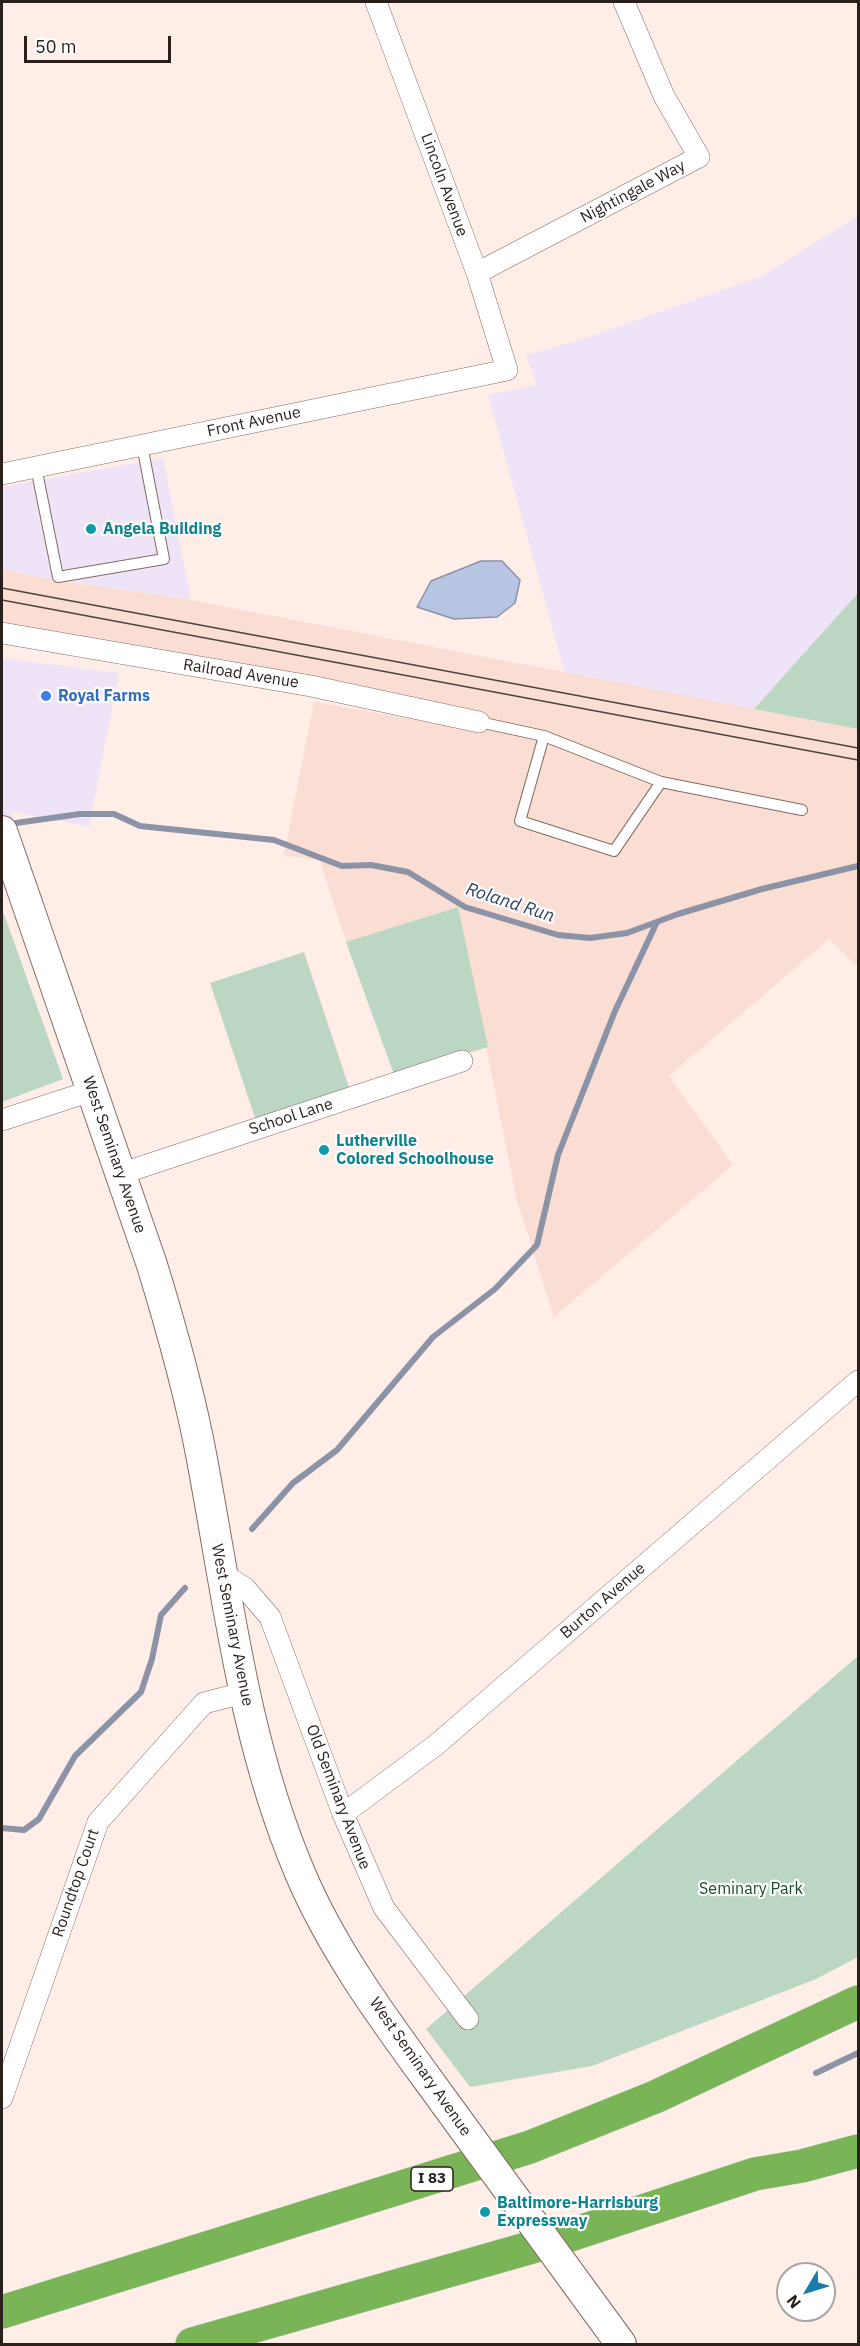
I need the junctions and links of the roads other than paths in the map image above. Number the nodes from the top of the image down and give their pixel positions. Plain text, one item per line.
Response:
1 (376, 2) edge
2 (624, 2) edge
3 (477, 273) junction
4 (507, 370) joint
5 (142, 445) junction
6 (36, 467) junction
7 (2, 474) edge
8 (2, 633) edge
9 (479, 722) joint
10 (544, 736) junction
11 (661, 782) junction
12 (802, 810) dead end
13 (2, 831) edge
14 (462, 1060) dead end
15 (92, 1091) junction
16 (2, 1120) edge
17 (120, 1174) junction
18 (858, 1381) edge
19 (221, 1573) junction
20 (243, 1693) junction
21 (343, 1814) junction
22 (854, 2001) edge
23 (468, 2019) dead end
24 (2, 2098) edge
25 (858, 2131) edge
26 (858, 2151) edge
27 (754, 2174) junction
28 (2, 2312) edge
29 (192, 2344) edge
30 (621, 2344) edge

1 - 3 street, Lincoln Avenue
2 - 3 street, Nightingale Way
3 - 4 street, Lincoln Avenue
4 - 5 street, Front Avenue
5 - 6 street, Front Avenue
5 - 6 lane
6 - 7 street, Front Avenue
8 - 9 street, Railroad Avenue
9 - 10 lane
10 - 11 lane
10 - 11 lane
11 - 12 lane
13 - 15 main road, West Seminary Avenue
14 - 17 street, School Lane
15 - 16 street
15 - 17 main road, West Seminary Avenue
17 - 19 main road, West Seminary Avenue
18 - 21 street, Burton Avenue
19 - 20 main road, West Seminary Avenue
19 - 21 street, Old Seminary Avenue
20 - 24 street, Roundtop Court
20 - 30 main road, West Seminary Avenue, bridge
21 - 23 street, Old Seminary Avenue
22 - 28 highway, I 83
25 - 27 highway
26 - 27 highway
27 - 29 highway

